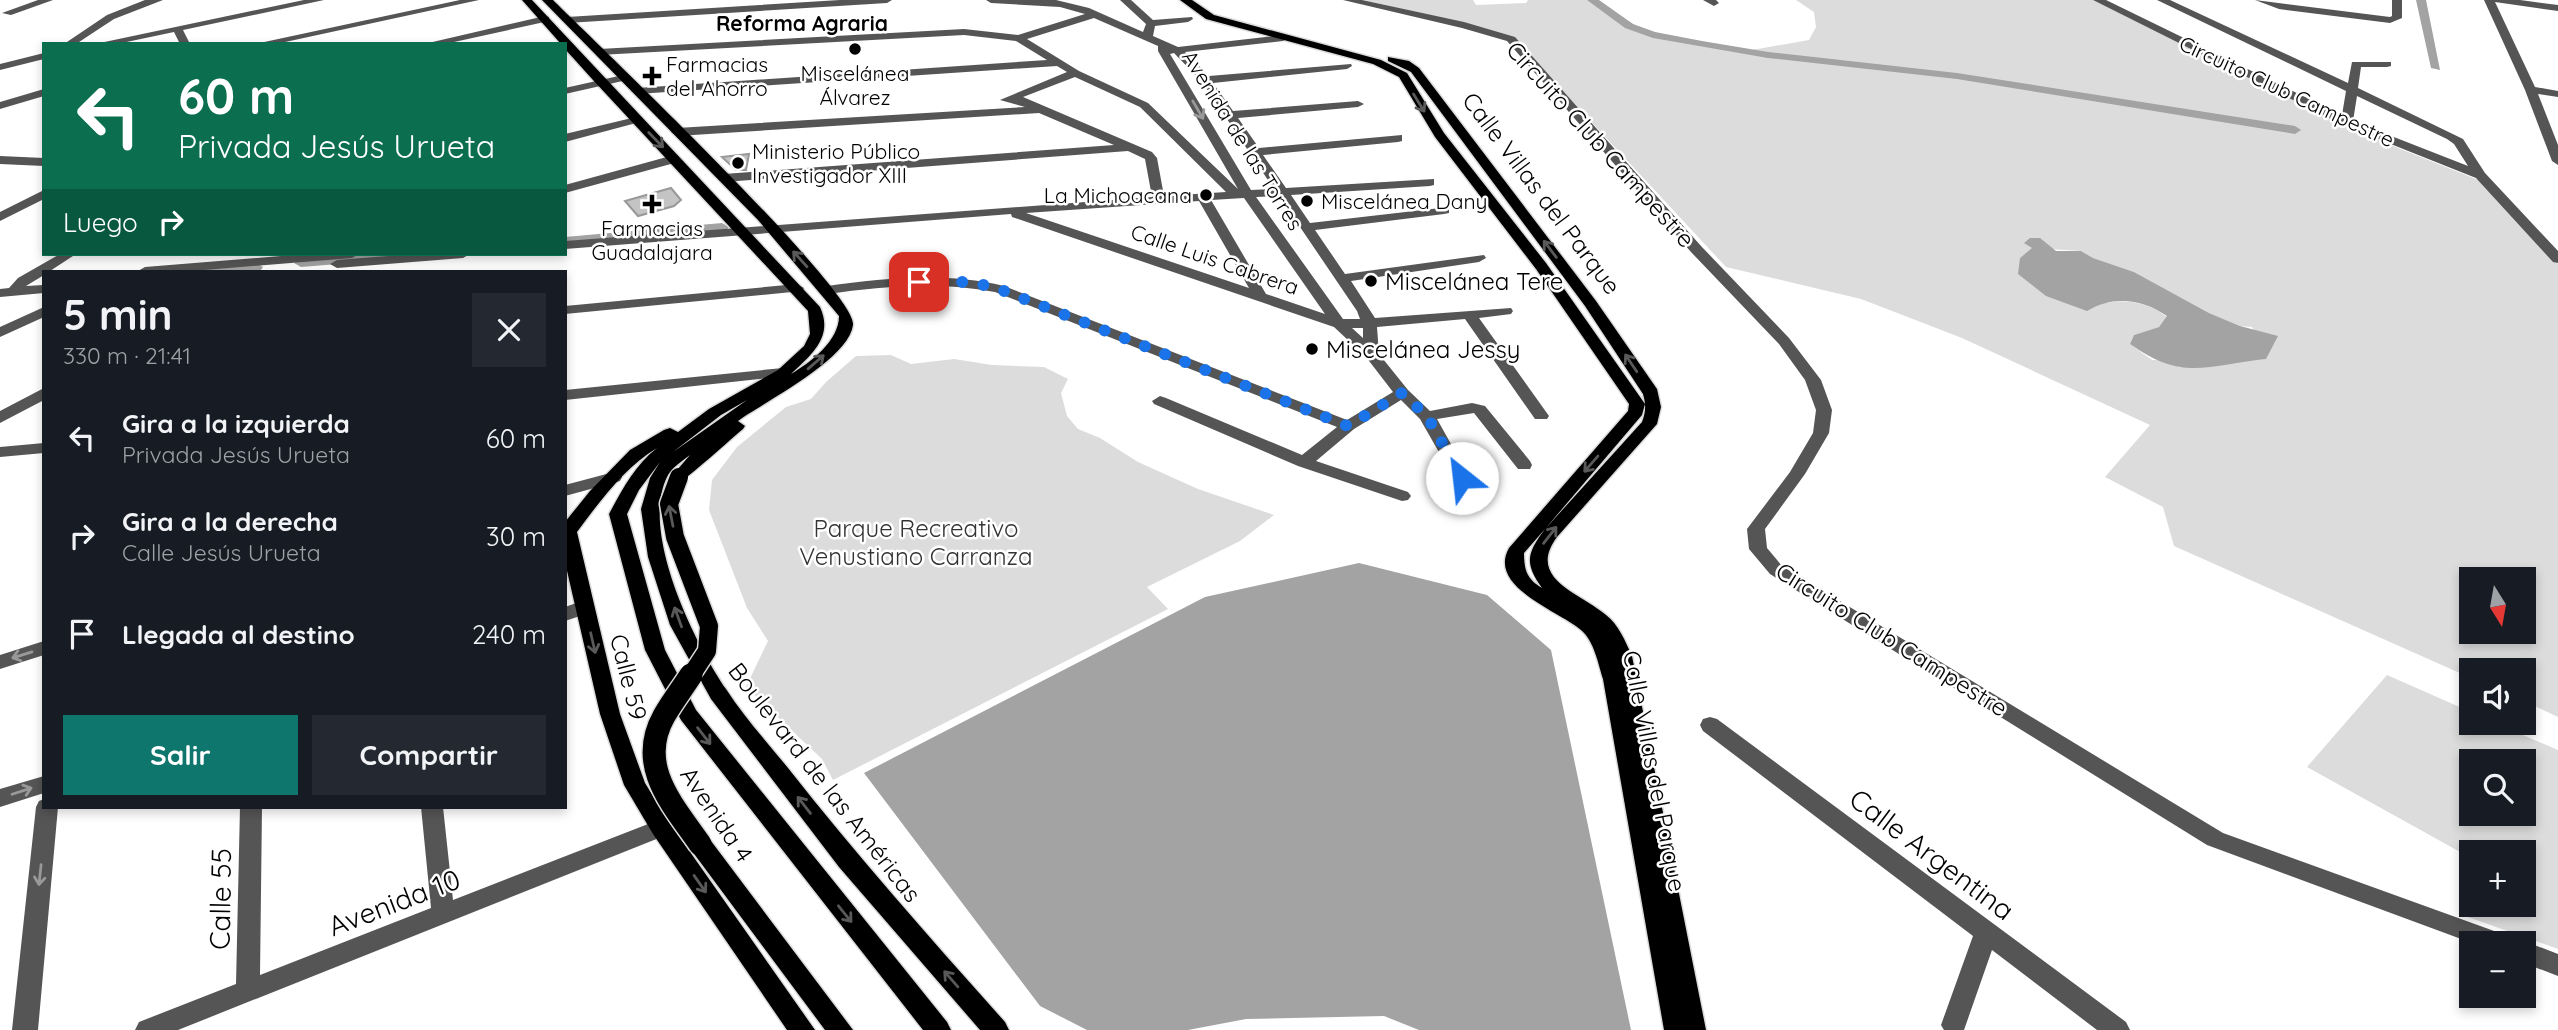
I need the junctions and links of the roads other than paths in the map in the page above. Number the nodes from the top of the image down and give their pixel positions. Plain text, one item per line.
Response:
1 (26, 0) edge
2 (48, 0) edge
3 (158, 0) edge
4 (319, 0) edge
5 (474, 0) edge
6 (527, 0) edge
7 (547, 0) edge
8 (887, 0) edge
9 (991, 0) edge
10 (1044, 0) edge
11 (1125, 0) edge
12 (1185, 0) edge
13 (1199, 0) edge
14 (1348, 0) edge
15 (2098, 0) edge
16 (2162, 0) edge
17 (2260, 0) edge
18 (2396, 0) edge
19 (2489, 0) edge
20 (2497, 0) edge
21 (1069, 6) junction
22 (2558, 8) edge
23 (1095, 14) junction
24 (4, 15) edge
25 (545, 19) junction
26 (1188, 19) dead end
27 (567, 20) junction
28 (1151, 23) junction
29 (177, 28) junction
30 (1147, 37) junction
31 (1019, 38) junction
32 (1283, 38) junction
33 (72, 42) edge
34 (110, 42) edge
35 (185, 42) edge
36 (270, 42) edge
37 (438, 42) edge
38 (562, 42) edge
39 (1168, 48) junction
40 (569, 51) edge
41 (599, 52) junction
42 (42, 57) edge
43 (1057, 63) junction
44 (2388, 64) dead end
45 (1347, 66) dead end
46 (0, 68) edge
47 (1075, 73) junction
48 (623, 78) junction
49 (1206, 80) junction
50 (601, 83) junction
51 (2350, 89) junction
52 (2531, 90) junction
53 (567, 91) edge
54 (637, 91) junction
55 (42, 93) edge
56 (2558, 94) edge
57 (1012, 97) junction
58 (1358, 104) dead end
59 (0, 106) edge
60 (1041, 109) junction
61 (977, 112) junction
62 (1231, 115) junction
63 (636, 120) junction
64 (2347, 122) junction
65 (677, 132) junction
66 (567, 137) edge
67 (1398, 138) dead end
68 (1132, 147) junction
69 (1257, 152) junction
70 (674, 159) junction
71 (0, 160) edge
72 (42, 162) edge
73 (2558, 162) edge
74 (2480, 175) junction
75 (724, 178) junction
76 (1430, 182) dead end
77 (567, 188) edge
78 (1285, 192) junction
79 (42, 195) edge
80 (1243, 195) junction
81 (1204, 199) junction
82 (1159, 201) junction
83 (1008, 210) junction
84 (1444, 210) dead end
85 (0, 217) edge
86 (769, 224) junction
87 (739, 227) junction
88 (1308, 227) junction
89 (567, 236) edge
90 (567, 245) edge
91 (65, 256) edge
92 (191, 256) edge
93 (319, 256) edge
94 (438, 256) edge
95 (426, 257) junction
96 (1479, 258) dead end
97 (2558, 259) edge
98 (173, 269) junction
99 (262, 269) edge
100 (159, 270) edge
101 (404, 270) edge
102 (1343, 278) junction
103 (42, 280) edge
104 (0, 283) edge
105 (12, 288) edge
106 (797, 288) junction
107 (42, 289) edge
108 (827, 290) junction
109 (1260, 296) junction
110 (567, 310) edge
111 (1506, 311) dead end
112 (42, 312) edge
113 (1470, 316) junction
114 (1339, 324) junction
115 (1370, 324) junction
116 (0, 333) edge
117 (1371, 354) junction
118 (783, 373) junction
119 (1402, 393) junction
120 (42, 394) edge
121 (567, 395) edge
122 (759, 399) junction
123 (1160, 401) dead end
124 (715, 412) junction
125 (1427, 416) junction
126 (1541, 416) dead end
127 (0, 418) edge
128 (1348, 426) junction
129 (42, 448) edge
130 (0, 452) edge
131 (1304, 462) junction
132 (1524, 465) dead end
133 (614, 477) junction
134 (1462, 478) dead end
135 (567, 490) edge
136 (1402, 496) dead end
137 (567, 526) edge
138 (567, 536) edge
139 (575, 610) edge
140 (42, 649) edge
141 (0, 662) edge
142 (1710, 725) dead end
143 (1635, 765) junction
144 (42, 785) edge
145 (0, 798) edge
146 (47, 809) edge
147 (251, 809) edge
148 (432, 809) edge
149 (661, 828) junction
150 (1647, 831) junction
151 (443, 916) junction
152 (2467, 931) edge
153 (1986, 932) junction
154 (2536, 957) edge
155 (2558, 965) edge
156 (248, 991) junction
157 (1954, 1025) dead end
158 (25, 1030) edge
159 (148, 1030) edge
160 (802, 1030) edge
161 (840, 1030) edge
162 (938, 1030) edge
163 (996, 1030) edge
164 (1677, 1030) edge
165 (1693, 1030) edge
166 (2118, 1030) edge

1 - 24 street
2 - 24 street
3 - 33 street
4 - 29 street
5 - 36 street
6 - 25 main road
7 - 27 main road, Boulevard de las Américas
8 - 27 street
9 - 21 street
10 - 21 street
11 - 28 street
12 - 32 main road, Calle Villas del Parque
143 -> 13 main road, Calle Villas del Parque
14 - 152 street, Circuito Club Campestre
15 - 64 street, Circuito Club Campestre
16 - 51 street, Circuito Club Campestre
17 - 18 street
19 - 52 street
20 - 22 street
21 - 23 street, Avenida de las Torres
23 - 30 street, Avenida de las Torres
23 - 31 street
25 - 37 street
25 - 38 main road
26 - 28 street
27 - 41 main road, Boulevard de las Américas
28 - 30 street
29 - 34 street
29 - 35 street
30 - 39 street, Avenida de las Torres
31 - 41 street
31 - 43 street
32 - 39 street
32 -> 143 main road, Calle Villas del Parque
39 - 49 street, Avenida de las Torres
39 -> 80 street, Avenida de las Torres
40 - 50 main road
41 - 48 main road, Boulevard de las Américas
42 - 46 street
43 - 47 street
43 - 54 street
44 - 51 street
45 - 49 street
47 - 57 street
47 - 80 street
48 - 50 street
48 - 54 main road, Boulevard de las Américas
49 - 62 street, Avenida de las Torres
50 - 53 street
50 - 63 main road
51 - 64 street
51 - 74 street, Circuito Club Campestre
52 - 56 street
52 - 73 street
54 - 65 main road, Boulevard de las Américas
55 - 59 street
57 - 60 street
57 - 61 street
58 - 62 street
60 - 61 street
60 - 68 street
61 - 65 street
62 - 69 street, Avenida de las Torres
63 - 66 street
63 -> 70 main road
64 - 74 street, Circuito Club Campestre
65 - 75 main road, Boulevard de las Américas
67 - 69 street
68 - 75 street
68 - 82 street
69 - 78 street, Avenida de las Torres
70 - 77 street
70 - 87 main road
71 - 72 street
74 - 97 street, Circuito Club Campestre
75 - 86 main road, Boulevard de las Américas
76 - 78 street
78 - 80 street
78 - 88 street, Avenida de las Torres
79 - 85 street
80 - 81 street
80 - 114 street, Avenida de las Torres
81 - 82 street
81 - 109 street
82 - 83 street
83 - 86 street
83 - 109 street, Calle Luis Cabrera
84 - 88 street
86 - 87 street
108 -> 86 main road, Boulevard de las Américas
87 - 89 street
87 - 90 street
87 - 106 main road
88 - 102 street, Avenida de las Torres
91 - 105 street
92 - 98 street
93 - 99 street
94 - 95 street
95 - 99 street
95 - 101 street
96 - 102 street
98 - 99 street
98 - 100 street
102 - 115 street, Avenida de las Torres
103 - 105 street
104 - 105 street
105 - 107 street
106 - 110 street
106 - 118 main road
122 -> 108 main road, Boulevard de las Américas
108 - 128 street
109 - 114 street, Calle Luis Cabrera
111 - 113 street, Calle Luis Cabrera
112 - 116 street
113 - 115 street, Calle Luis Cabrera
113 - 126 street
114 - 115 street, Calle Luis Cabrera
114 - 117 street, Avenida de las Torres
115 - 117 street, Avenida de las Torres
117 - 119 street, Avenida de las Torres
118 - 121 street
118 - 124 main road
119 - 125 street, Avenida de las Torres
119 - 128 street
120 - 127 street
161 -> 122 main road, Avenida 4, bridge
163 -> 122 main road, Boulevard de las Américas
123 - 131 street
124 - 133 main road, Calle 59
124 -> 162 main road
125 - 132 street
125 - 134 street, Avenida de las Torres
128 - 131 street
129 - 130 street
131 - 136 street
133 - 135 street
133 - 137 main road, Calle 59
138 - 139 main road, Calle 59
139 -> 149 main road, Calle 59
140 -> 141 street
142 - 153 street, Calle Argentina
143 - 150 main road, Calle Villas del Parque
145 -> 144 street
146 -> 158 street
147 - 156 street, Calle 55
148 - 151 street
149 - 151 street, Avenida 10
149 -> 160 main road
150 - 164 main road, Calle Villas del Parque
150 - 165 main road, Calle Villas del Parque
151 - 156 street, Avenida 10
153 - 157 street
153 - 166 street, Calle Argentina
154 - 155 street
156 - 159 street, Avenida 10

